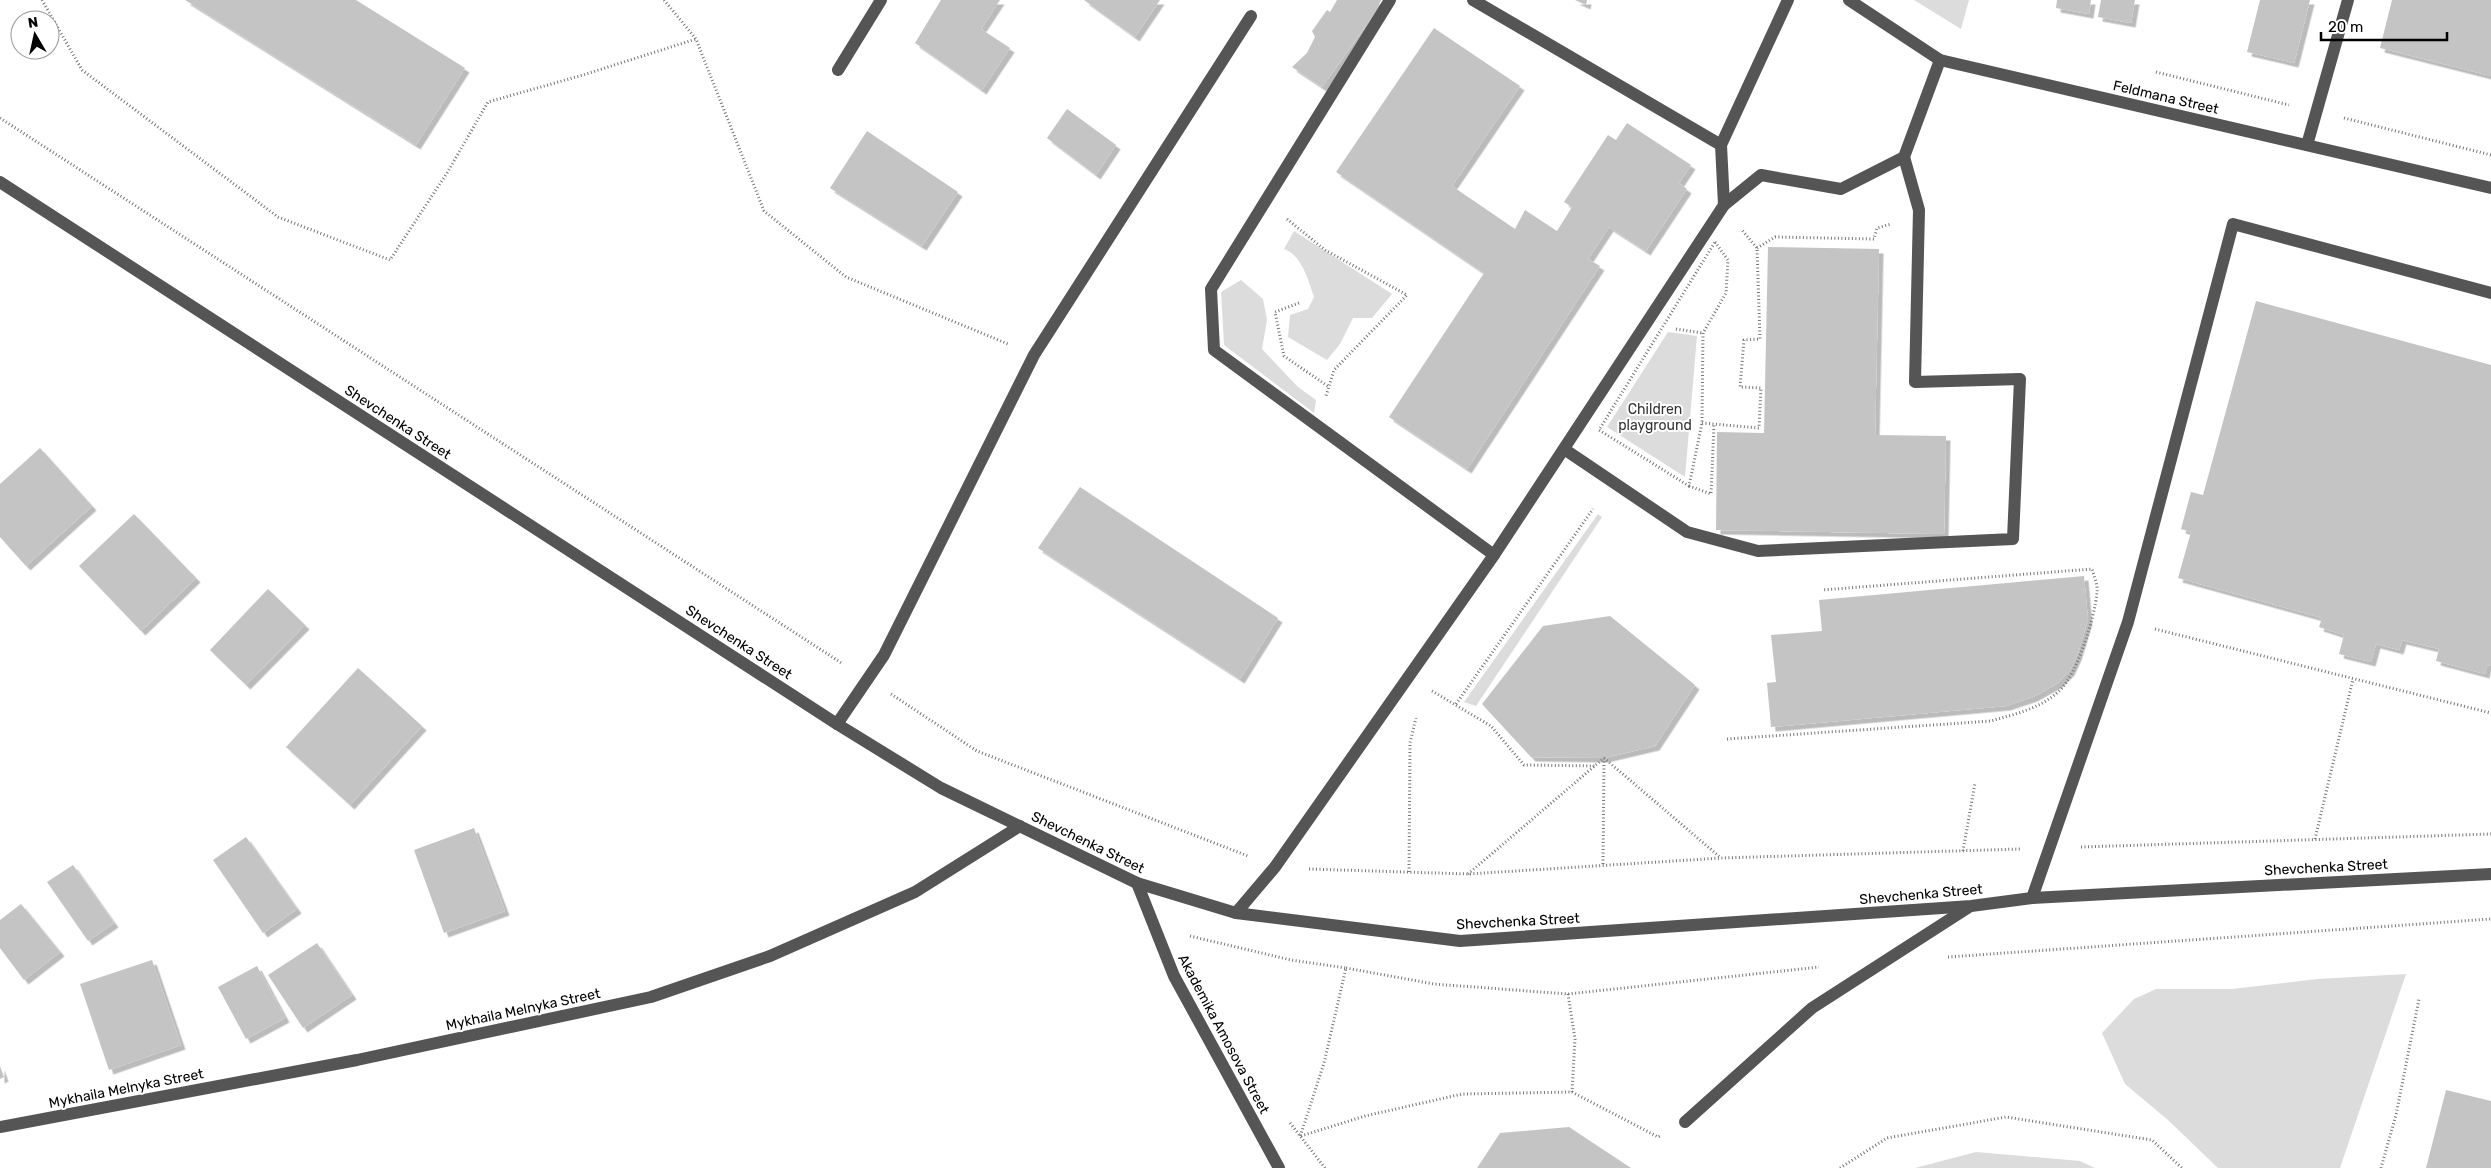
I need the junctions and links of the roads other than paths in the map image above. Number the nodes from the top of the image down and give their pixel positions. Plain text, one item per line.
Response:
1 (881, 0) edge
2 (1390, 0) edge
3 (1473, 0) edge
4 (1788, 0) edge
5 (1849, 0) edge
6 (2348, 0) edge
7 (1251, 16) dead end
8 (1940, 60) junction
9 (838, 70) dead end
10 (1721, 145) junction
11 (2307, 145) junction
12 (1904, 157) junction
13 (0, 182) edge
14 (2491, 188) edge
15 (1724, 206) junction
16 (2491, 292) edge
17 (1564, 449) junction
18 (1494, 555) junction
19 (838, 724) junction
20 (1020, 826) junction
21 (2491, 874) edge
22 (1137, 884) junction
23 (2032, 898) junction
24 (1971, 906) junction
25 (1236, 912) junction
26 (1685, 1122) road end
27 (0, 1127) edge
28 (1279, 1168) edge

1 - 9 street
2 - 18 street
3 - 10 street
4 - 10 street
5 - 8 street, Feldmana Street
6 - 11 street
7 - 19 street
8 - 11 street, Feldmana Street
8 - 12 street
10 - 15 street
11 - 14 street, Feldmana Street
12 - 15 street
12 - 17 street
13 - 19 street, Shevchenka Street
15 - 17 street
16 - 23 street
17 - 18 street
18 - 25 street
19 - 20 street, Shevchenka Street
20 - 22 street, Shevchenka Street
20 - 27 street, Mykhaila Melnyka Street
21 - 23 street, Shevchenka Street
22 - 25 street, Shevchenka Street
22 - 28 street, Akademika Amosova Street
23 - 24 street, Shevchenka Street
24 - 25 street, Shevchenka Street
24 - 26 street

